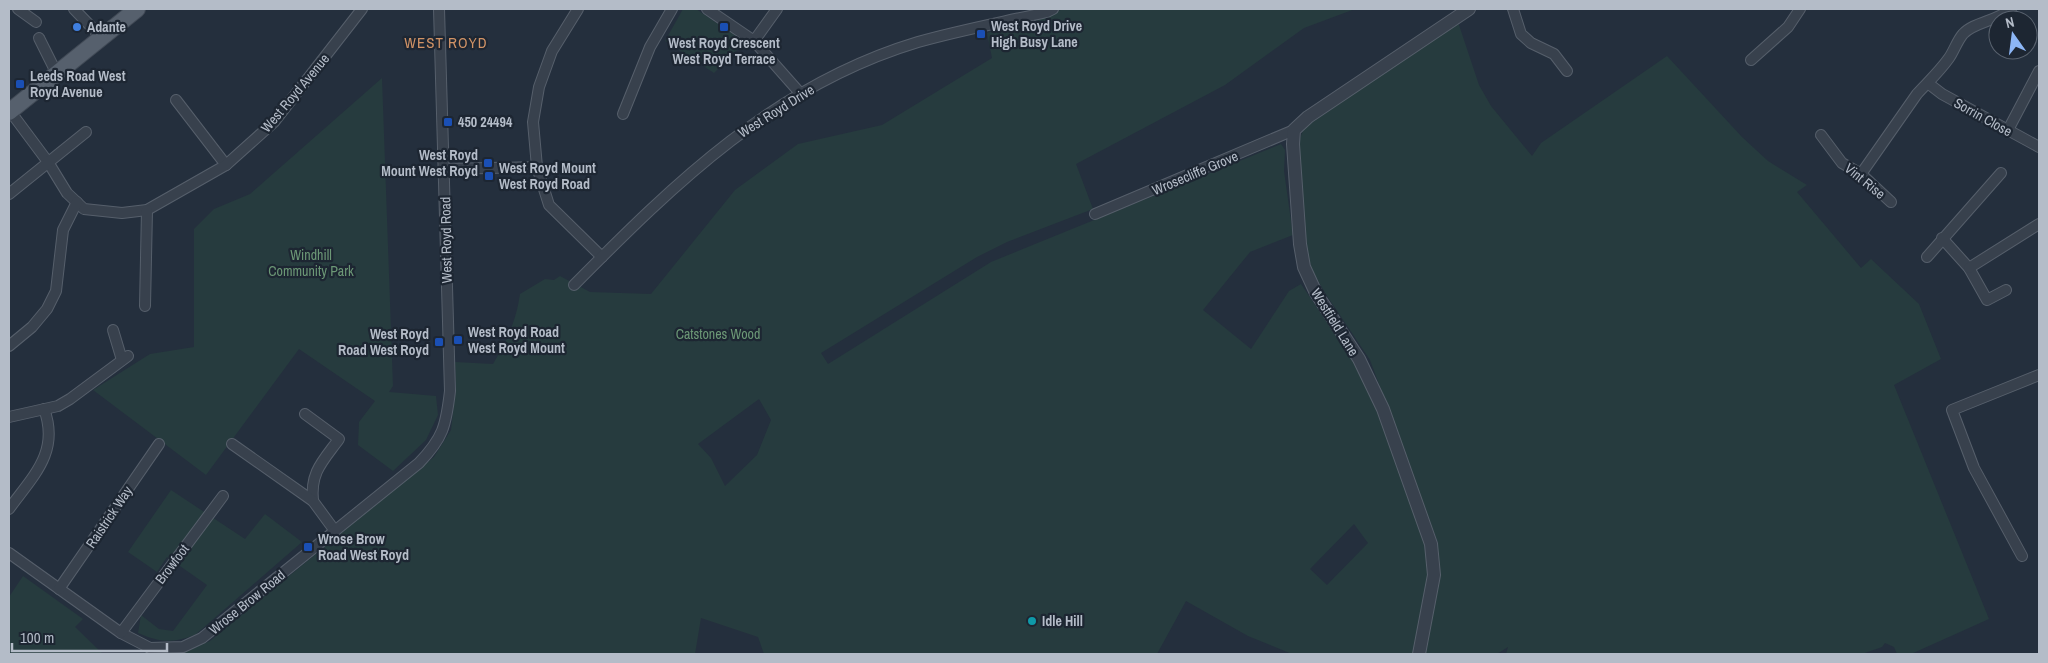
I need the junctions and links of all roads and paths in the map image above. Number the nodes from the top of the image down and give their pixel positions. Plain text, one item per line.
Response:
1 (18, 9) edge
2 (74, 9) edge
3 (137, 9) edge
4 (362, 9) edge
5 (439, 9) edge
6 (578, 9) edge
7 (672, 9) edge
8 (707, 9) edge
9 (777, 9) edge
10 (1053, 9) edge
11 (1469, 9) edge
12 (1513, 9) edge
13 (1800, 9) edge
14 (2011, 9) edge
15 (36, 22) dead end
16 (38, 38) dead end
17 (102, 38) junction
18 (754, 41) junction
19 (1751, 60) dead end
20 (1567, 71) dead end
21 (2039, 71) edge
22 (57, 74) junction
23 (1929, 84) junction
24 (800, 93) junction
25 (176, 100) dead end
26 (9, 112) edge
27 (623, 114) dead end
28 (1294, 130) junction
29 (2008, 130) junction
30 (86, 132) dead end
31 (1822, 135) dead end
32 (2039, 148) edge
33 (48, 162) junction
34 (226, 164) junction
35 (537, 168) junction
36 (445, 169) junction
37 (2001, 173) dead end
38 (1861, 174) junction
39 (9, 194) edge
40 (77, 202) junction
41 (1891, 202) dead end
42 (147, 210) junction
43 (1095, 214) dead end
44 (2039, 225) edge
45 (1942, 238) junction
46 (602, 257) junction
47 (1927, 257) dead end
48 (1969, 268) junction
49 (574, 285) dead end
50 (2006, 290) dead end
51 (145, 306) dead end
52 (113, 330) dead end
53 (9, 346) edge
54 (2039, 374) edge
55 (44, 409) junction
56 (448, 411) joint
57 (305, 414) dead end
58 (9, 417) edge
59 (159, 444) dead end
60 (232, 444) dead end
61 (223, 496) dead end
62 (313, 501) junction
63 (9, 509) edge
64 (336, 531) junction
65 (9, 553) edge
66 (2022, 556) dead end
67 (59, 590) junction
68 (121, 633) junction
69 (1419, 654) edge

1 - 15 street
2 - 17 street
3 - 17 main road
4 - 34 street, West Royd Avenue
5 - 36 street, West Royd Road
6 - 35 street
7 - 27 street
8 - 18 street
9 - 18 street
10 - 24 street, West Royd Drive
11 - 28 street
12 - 20 street
13 - 19 street
14 - 23 street
16 - 22 street
17 - 22 main road
18 - 24 street
21 - 29 street
22 - 26 main road
23 - 29 street, Sorrin Close
23 - 38 street
24 - 46 street, West Royd Drive
25 - 34 street
26 - 33 street, West Royd Avenue
28 - 43 street, Wrosecliffe Grove
28 - 69 street, Westfield Lane
29 - 32 street, Sorrin Close
30 - 33 street
31 - 38 street, Vint Rise
33 - 39 street
33 - 40 street, West Royd Avenue
34 - 42 street, West Royd Avenue
35 - 36 street
35 - 46 street
36 - 56 street, West Royd Road
37 - 45 street
38 - 41 street, Vint Rise
40 - 42 street, West Royd Avenue
40 - 53 street
42 - 51 street
44 - 48 street
45 - 47 street
45 - 48 street
46 - 49 street, West Royd Drive
48 - 50 street
52 - 55 street
54 - 66 street
55 - 58 street
55 - 63 street
56 - 64 street, Wrose Brow Road
57 - 62 street
59 - 67 street, Raistrick Way
60 - 62 street
61 - 68 street, Browfoot
62 - 64 street
64 - 68 street, Wrose Brow Road
65 - 67 street, Wrose Brow Road
67 - 68 street, Wrose Brow Road

